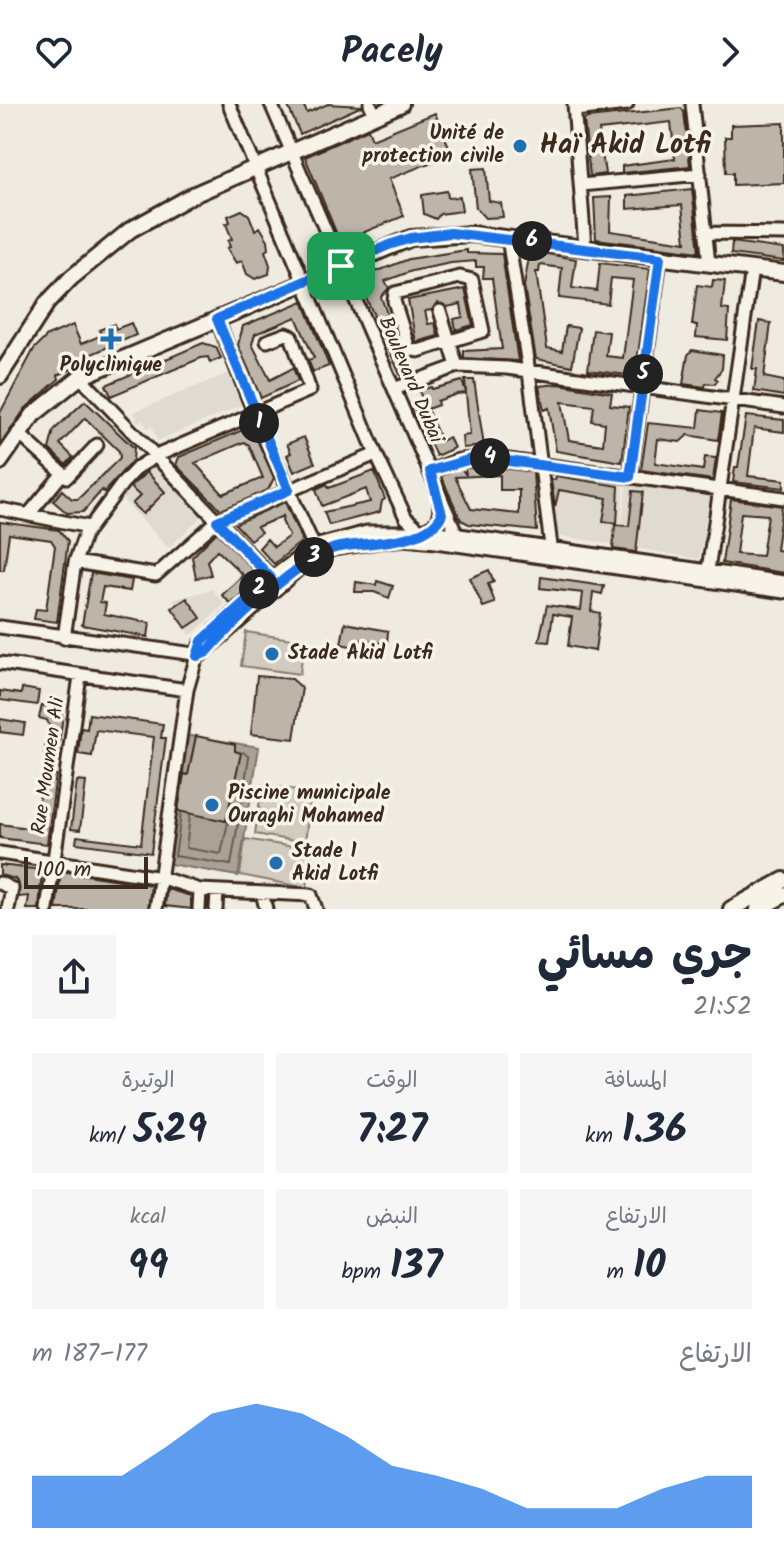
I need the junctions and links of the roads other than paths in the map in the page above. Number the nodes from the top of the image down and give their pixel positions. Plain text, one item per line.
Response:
1 (229, 104) edge
2 (271, 104) edge
3 (401, 104) edge
4 (627, 104) edge
5 (692, 104) edge
6 (574, 107) edge
7 (373, 110) edge
8 (292, 152) junction
9 (256, 168) junction
10 (700, 174) junction
11 (581, 185) junction
12 (707, 233) junction
13 (784, 234) edge
14 (508, 238) junction
15 (585, 247) junction
16 (660, 258) junction
17 (709, 264) junction
18 (341, 266) junction
19 (752, 269) junction
20 (784, 273) edge
21 (305, 283) junction
22 (440, 311) dead end
23 (217, 319) junction
24 (267, 341) dead end
25 (449, 342) junction
26 (457, 366) junction
27 (529, 372) junction
28 (0, 376) edge
29 (80, 377) junction
30 (641, 387) junction
31 (394, 389) junction
32 (734, 400) junction
33 (784, 407) edge
34 (254, 413) junction
35 (18, 433) junction
36 (97, 445) dead end
37 (376, 454) junction
38 (156, 456) junction
39 (0, 462) edge
40 (540, 465) junction
41 (430, 471) junction
42 (63, 473) junction
43 (630, 477) junction
44 (436, 485) junction
45 (721, 489) junction
46 (289, 490) junction
47 (784, 498) edge
48 (0, 509) edge
49 (29, 514) junction
50 (217, 521) junction
51 (89, 527) junction
52 (405, 529) junction
53 (423, 531) junction
54 (457, 535) junction
55 (436, 542) junction
56 (316, 551) junction
57 (552, 554) junction
58 (75, 562) junction
59 (707, 576) junction
60 (275, 582) junction
61 (784, 582) edge
62 (784, 592) edge
63 (0, 627) edge
64 (64, 638) junction
65 (197, 656) junction
66 (0, 663) edge
67 (80, 676) junction
68 (187, 690) junction
69 (0, 853) edge
70 (54, 861) junction
71 (162, 878) junction
72 (784, 880) edge
73 (0, 883) edge
74 (200, 890) junction
75 (217, 892) junction
76 (262, 893) junction
77 (784, 895) edge
78 (0, 906) edge
79 (8, 909) edge
80 (47, 909) edge
81 (156, 909) edge
82 (199, 909) edge
83 (216, 909) edge
84 (266, 909) edge
85 (316, 909) edge
86 (731, 909) edge
87 (758, 909) edge

1 - 9 street
2 - 8 street, Boulevard Dubai
3 - 7 main road
4 - 6 street
5 - 10 street
6 - 11 street
7 - 8 main road
8 - 9 main road
8 - 18 street, Boulevard Dubai
9 - 21 street
9 - 28 main road
10 - 11 street
10 - 12 street
11 - 15 street
12 - 13 street
12 - 17 street
14 - 15 main road
14 - 18 main road
14 - 27 street
15 - 16 main road
16 - 17 main road
16 - 30 street
17 - 19 main road
18 - 21 main road
18 - 31 street, Boulevard Dubai
19 - 20 main road
19 - 32 street
21 - 23 main road
21 - 37 street
22 - 25 street
23 - 29 main road
23 - 34 street
24 - 34 street
25 - 25 street
25 - 26 street
26 - 27 street
26 - 31 street
27 - 30 street
27 - 40 street
29 - 35 main road
29 - 38 street
30 - 32 street
30 - 43 street
31 - 41 street, Boulevard Dubai
32 - 33 street
32 - 45 street
34 - 38 street
34 - 46 street
35 - 39 main road
35 - 42 street
36 - 42 street
37 - 46 street
37 - 52 street
38 - 50 street
38 - 51 street
40 - 41 street
40 - 43 street
40 - 57 street
41 - 44 street, Boulevard Dubai
42 - 49 street
43 - 45 street
44 - 53 street
44 - 54 street, Boulevard Dubai
45 - 47 street
45 - 59 street
46 - 50 street
46 - 56 street
48 - 49 street
49 - 51 street
50 - 58 street
50 - 60 street
51 - 58 street
52 - 53 street
52 - 55 street
52 - 56 street
53 - 54 street
53 - 55 street
54 - 57 street
55 - 57 street
56 - 60 street
57 - 59 street
58 - 64 street
59 - 61 street
59 - 62 street
60 - 65 street
63 - 64 street
64 - 65 street
65 - 68 street
66 - 67 street
67 - 68 street
67 - 70 street, Rue Moumen Ali
68 - 71 street
69 - 70 street
70 - 71 street
70 - 80 street, Rue Moumen Ali
71 - 74 street
71 - 81 street
72 - 86 main road
73 - 79 street
74 - 75 street
74 - 82 street
75 - 76 street
75 - 83 street
76 - 84 street
76 - 85 street
77 - 87 main road
78 - 79 street

